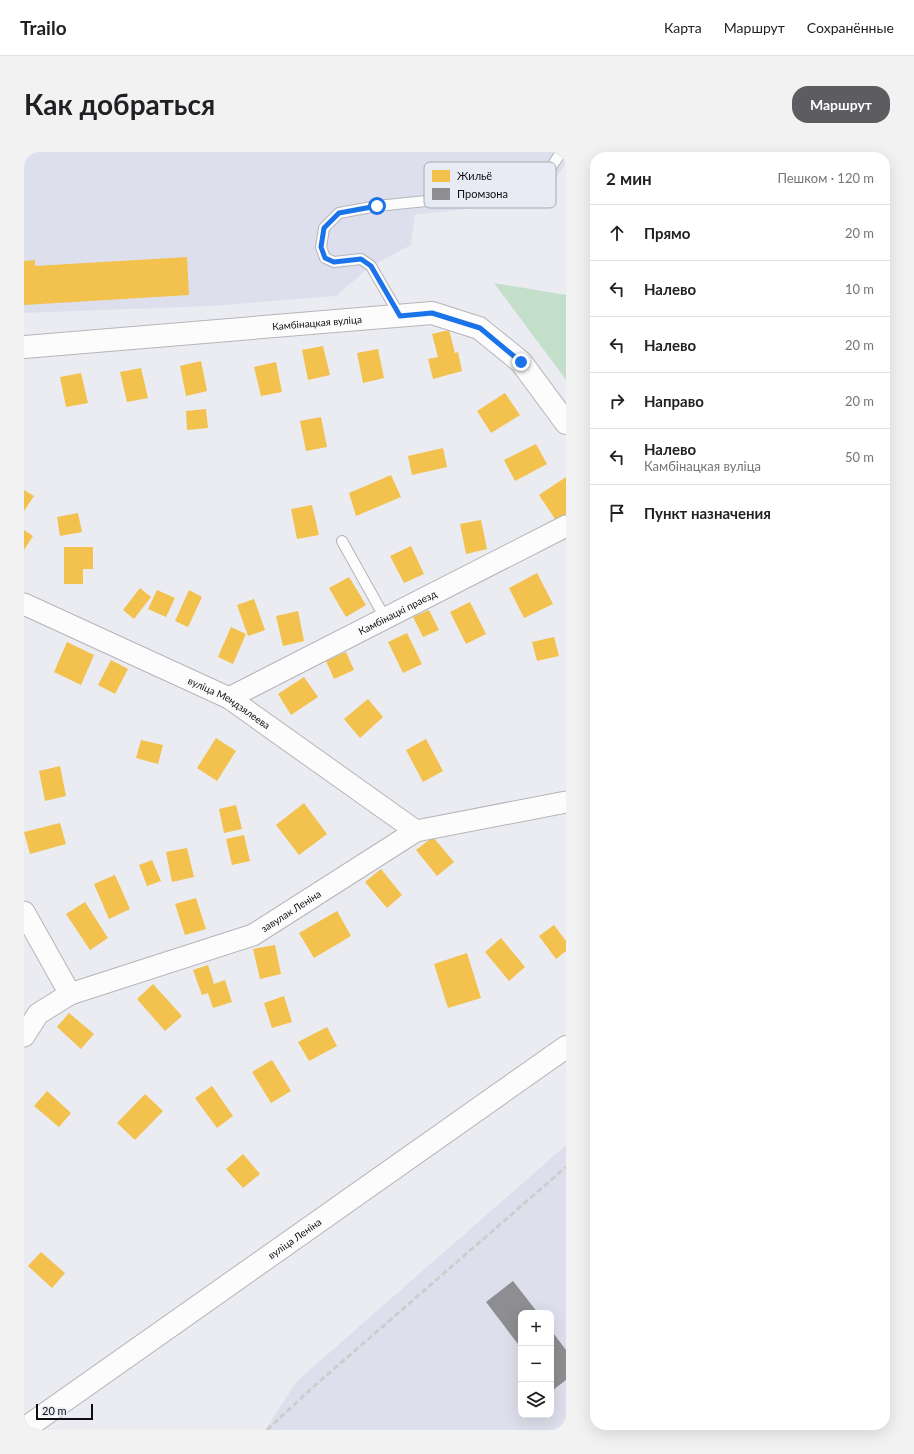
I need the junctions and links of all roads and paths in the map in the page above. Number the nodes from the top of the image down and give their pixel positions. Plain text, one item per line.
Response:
1 (561, 152) edge
2 (555, 162) edge
3 (424, 201) edge
4 (400, 316) junction
5 (24, 347) edge
6 (566, 423) edge
7 (566, 526) edge
8 (342, 541) dead end
9 (24, 604) edge
10 (385, 618) junction
11 (229, 698) junction
12 (566, 802) edge
13 (416, 831) junction
14 (24, 912) edge
15 (70, 994) junction
16 (24, 1036) edge
17 (566, 1047) edge
18 (24, 1429) edge

1 - 2 lane
3 - 4 lane
4 - 5 main road, Камбінацкая вуліца
4 - 6 main road, Камбінацкая вуліца
7 - 10 street, Камбінацкі праезд
8 - 10 lane
9 - 11 street, вуліца Мендзялеева
10 - 11 street, Камбінацкі праезд
11 - 13 street, вуліца Мендзялеева
12 - 13 street, завулак Леніна
13 - 15 street, завулак Леніна
14 - 15 street
15 - 16 street, завулак Леніна
17 - 18 main road, вуліца Леніна

